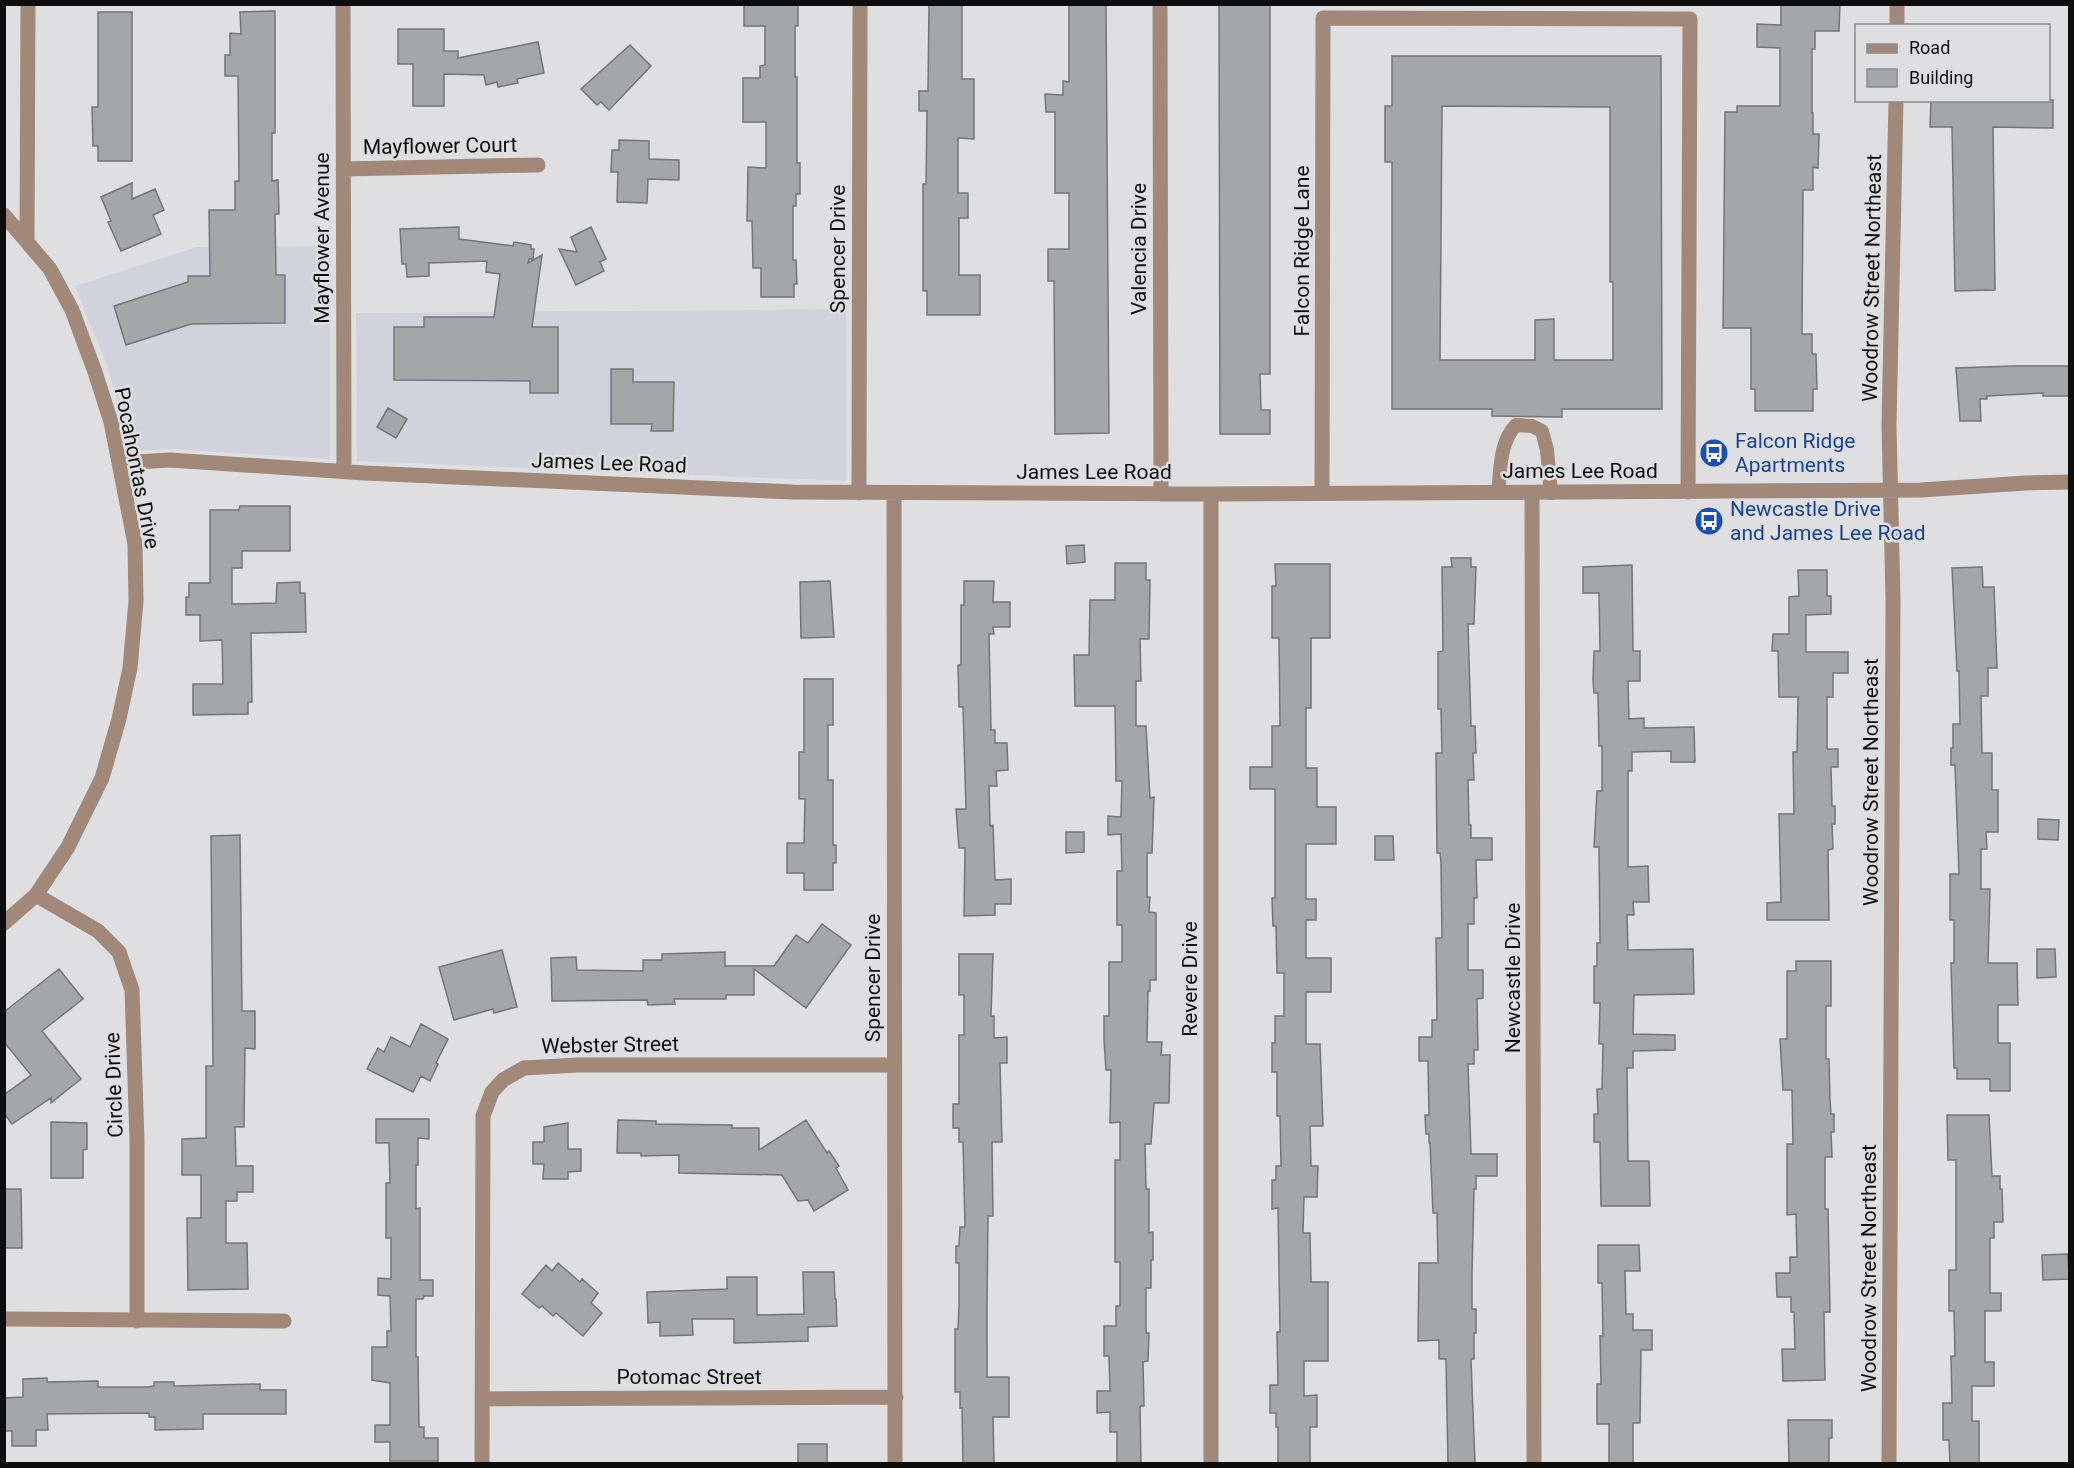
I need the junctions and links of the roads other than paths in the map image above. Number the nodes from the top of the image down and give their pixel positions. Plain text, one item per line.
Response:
1 (28, 4) edge
2 (343, 4) edge
3 (860, 4) edge
4 (1160, 4) edge
5 (1897, 4) edge
6 (1332, 11) edge
7 (1687, 12) edge
8 (1897, 24) edge
9 (1896, 102) edge
10 (538, 165) dead end
11 (343, 169) junction
12 (4, 215) edge
13 (27, 242) junction
14 (119, 463) junction
15 (344, 471) junction
16 (2070, 482) edge
17 (1891, 490) junction
18 (1688, 492) junction
19 (859, 493) junction
20 (894, 493) junction
21 (1322, 493) junction
22 (1498, 493) junction
23 (1532, 493) junction
24 (1551, 493) junction
25 (1161, 494) junction
26 (1211, 494) junction
27 (36, 895) junction
28 (4, 923) edge
29 (894, 1065) junction
30 (4, 1319) edge
31 (137, 1321) junction
32 (284, 1321) dead end
33 (896, 1397) junction
34 (482, 1398) junction
35 (482, 1464) edge
36 (896, 1464) edge
37 (1211, 1464) edge
38 (1534, 1464) edge
39 (1889, 1464) edge

1 - 13 street
2 - 11 street, Mayflower Avenue
3 - 19 street, Spencer Drive
4 - 25 street, Valencia Drive
5 - 8 street
6 - 7 street, Falcon Ridge Lane
6 - 21 street, Falcon Ridge Lane
7 - 18 street, Falcon Ridge Lane
9 - 17 street, Woodrow Street Northeast
10 - 11 street, Mayflower Court
11 - 15 street, Mayflower Avenue
12 - 13 street, Pocahontas Drive
13 - 14 street, Pocahontas Drive
14 - 15 street, James Lee Road
14 - 27 street, Pocahontas Drive
15 - 19 street, James Lee Road
16 - 17 street, James Lee Road
17 - 18 street, James Lee Road
17 - 39 street, Woodrow Street Northeast
18 - 24 street, James Lee Road
19 - 20 street, James Lee Road
20 - 25 street, James Lee Road
20 - 29 street, Spencer Drive
21 - 22 street, James Lee Road
21 - 26 street, James Lee Road
22 - 23 street, James Lee Road
22 - 24 lane
23 - 24 street, James Lee Road
23 - 38 street, Newcastle Drive
25 - 26 street, James Lee Road
26 - 37 street, Revere Drive
27 - 28 street, Pocahontas Drive
27 - 31 street, Circle Drive
29 - 33 street, Spencer Drive
29 - 34 street, Webster Street
30 - 31 street
31 - 32 street
33 - 34 street, Potomac Street
33 - 36 street, Spencer Drive
34 - 35 street, Webster Street

